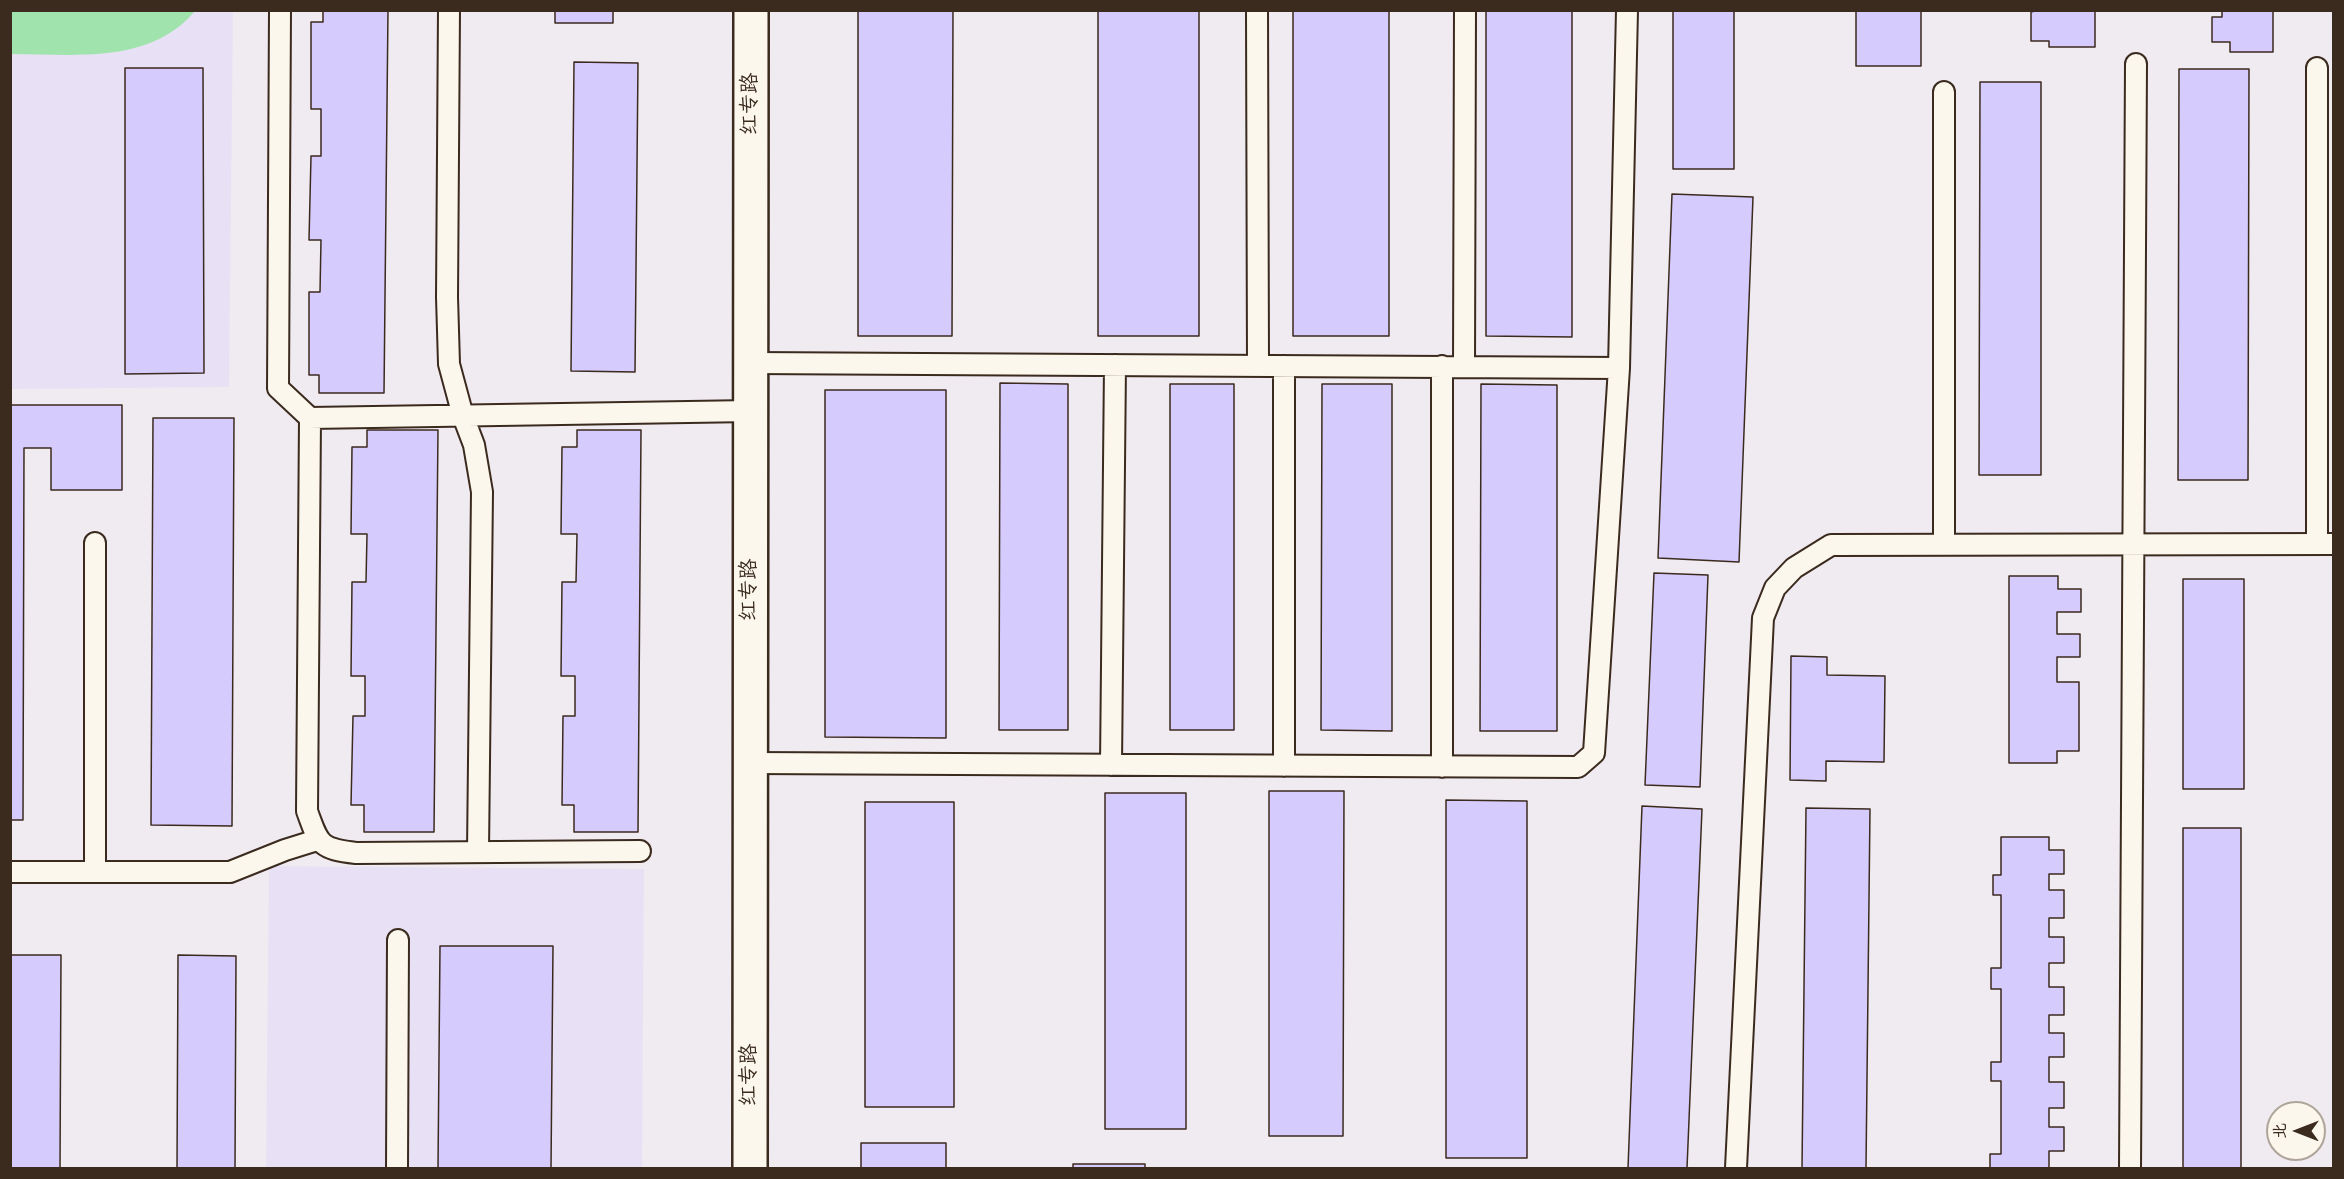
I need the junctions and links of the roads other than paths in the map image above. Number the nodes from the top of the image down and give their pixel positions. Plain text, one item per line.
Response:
1 (280, 10) edge
2 (449, 10) edge
3 (751, 10) edge
4 (1257, 10) edge
5 (1465, 10) edge
6 (1626, 10) edge
7 (2136, 64) dead end
8 (2317, 68) dead end
9 (1944, 92) dead end
10 (751, 363) junction
11 (1114, 365) junction
12 (1258, 365) junction
13 (1284, 366) junction
14 (1442, 366) junction
15 (1464, 366) junction
16 (1619, 368) junction
17 (751, 411) junction
18 (463, 416) junction
19 (310, 418) junction
20 (95, 543) dead end
21 (2325, 544) edge
22 (1944, 545) junction
23 (2134, 545) junction
24 (750, 763) junction
25 (1111, 765) junction
26 (1284, 766) junction
27 (1442, 767) junction
28 (317, 840) junction
29 (478, 851) junction
30 (640, 851) dead end
31 (10, 872) edge
32 (95, 872) junction
33 (398, 940) dead end
34 (397, 1168) edge
35 (750, 1168) edge
36 (1736, 1168) edge
37 (2130, 1168) edge

1 - 19 lane
2 - 18 lane
3 - 10 street, 红专路
4 - 12 lane
5 - 15 lane
6 - 16 lane
7 - 23 lane
8 - 21 lane
9 - 22 lane
10 - 11 lane
10 - 17 street, 红专路
11 - 12 lane
11 - 25 lane
12 - 13 lane
13 - 14 lane
13 - 26 lane
14 - 15 lane
14 - 27 lane
15 - 16 lane
16 - 27 lane
17 - 18 lane
17 - 24 street, 红专路
18 - 19 lane
18 - 29 lane
19 - 28 lane
20 - 32 lane
21 - 23 lane
22 - 23 lane
22 - 36 lane
23 - 37 lane
24 - 25 lane
24 - 35 street, 红专路
25 - 26 lane
26 - 27 lane
28 - 29 lane
28 - 32 lane
29 - 30 lane
31 - 32 lane
33 - 34 lane

